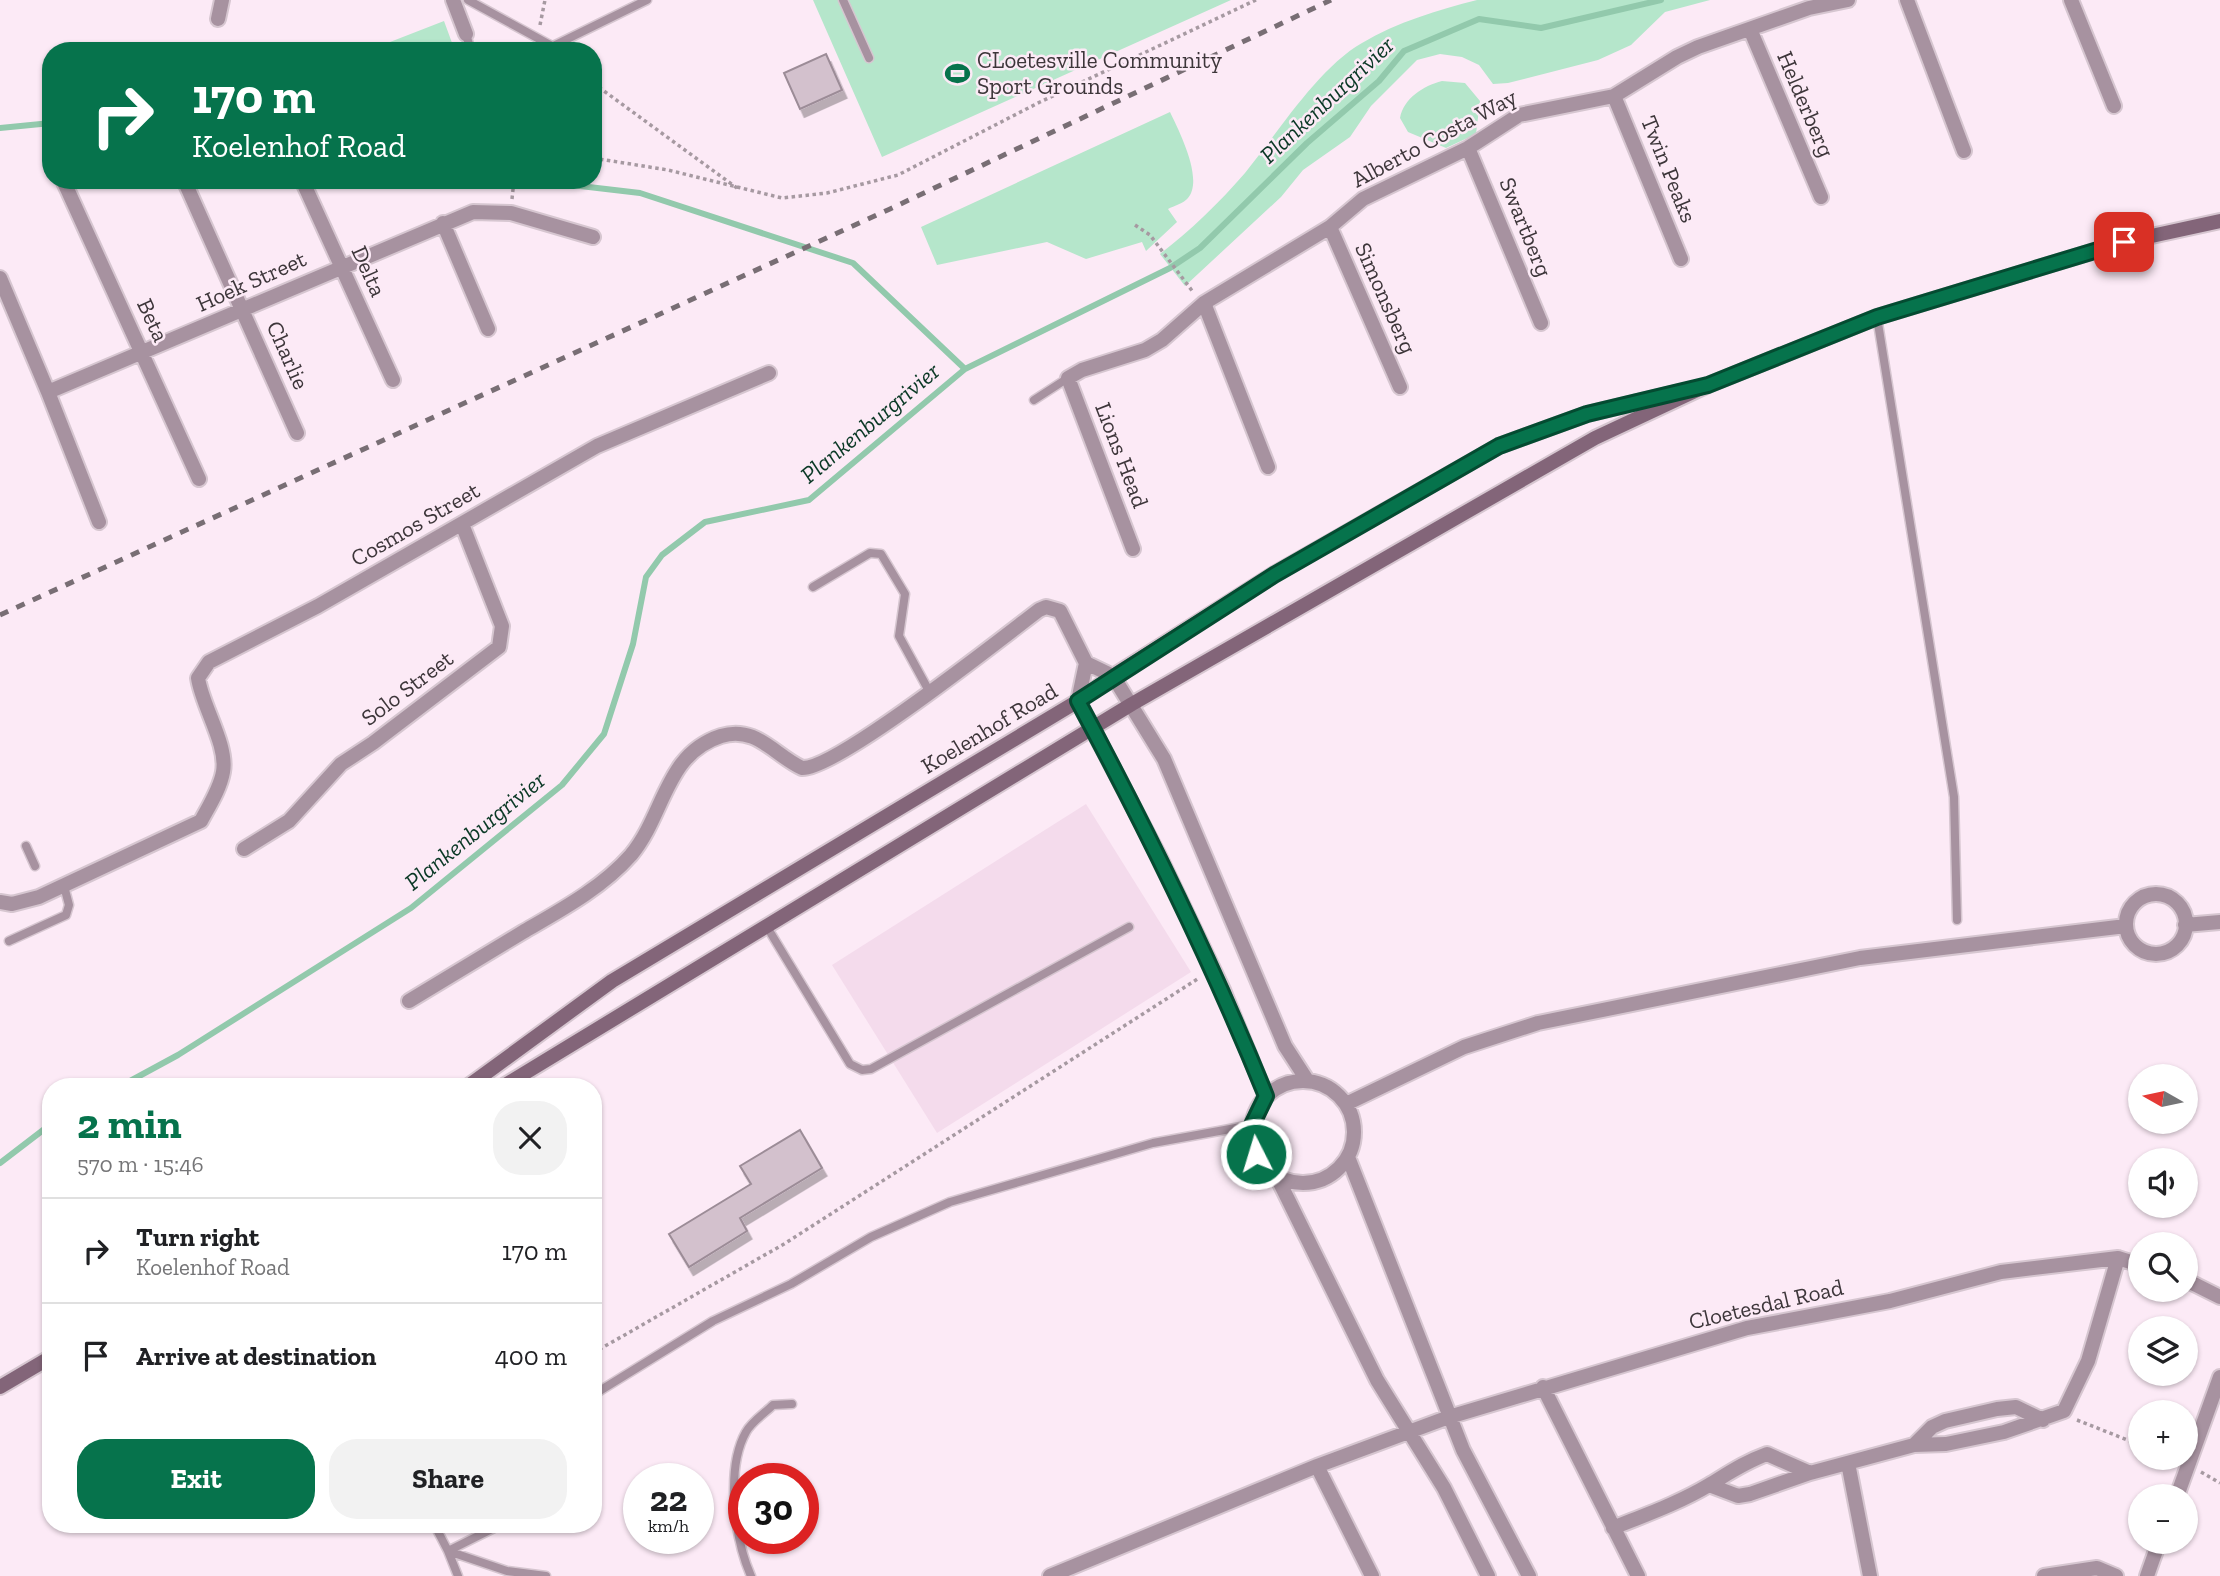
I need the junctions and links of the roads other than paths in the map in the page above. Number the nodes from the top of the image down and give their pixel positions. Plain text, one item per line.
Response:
1 (222, 0) edge
2 (453, 0) edge
3 (468, 0) edge
4 (647, 0) edge
5 (843, 0) edge
6 (1848, 0) edge
7 (1907, 0) edge
8 (2071, 0) edge
9 (218, 19) dead end
10 (1750, 29) junction
11 (466, 34) joint
12 (468, 42) edge
13 (545, 42) edge
14 (560, 42) edge
15 (869, 58) dead end
16 (1614, 96) junction
17 (2114, 106) dead end
18 (1468, 148) junction
19 (1964, 150) dead end
20 (67, 189) edge
21 (188, 189) edge
22 (306, 189) edge
23 (1821, 197) dead end
24 (2220, 220) edge
25 (443, 223) junction
26 (1330, 227) junction
27 (593, 237) dead end
28 (1681, 259) dead end
29 (342, 266) junction
30 (0, 278) edge
31 (1200, 298) junction
32 (243, 311) junction
33 (1877, 317) junction
34 (1541, 323) dead end
35 (488, 329) dead end
36 (143, 352) junction
37 (769, 373) dead end
38 (1068, 378) junction
39 (393, 380) dead end
40 (1708, 385) junction
41 (1401, 387) dead end
42 (48, 392) junction
43 (1034, 400) dead end
44 (298, 433) dead end
45 (1268, 467) dead end
46 (199, 479) dead end
47 (99, 522) dead end
48 (462, 524) junction
49 (1133, 548) dead end
50 (813, 587) dead end
51 (1086, 663) junction
52 (1113, 676) junction
53 (929, 691) junction
54 (1078, 701) junction
55 (1132, 704) junction
56 (1094, 730) junction
57 (26, 846) dead end
58 (244, 849) dead end
59 (35, 866) dead end
60 (64, 886) junction
61 (0, 902) edge
62 (1957, 920) dead end
63 (2220, 922) edge
64 (2185, 925) junction
65 (2126, 926) junction
66 (766, 927) junction
67 (1129, 927) dead end
68 (9, 941) dead end
69 (409, 1000) dead end
70 (479, 1078) edge
71 (517, 1078) edge
72 (1307, 1080) junction
73 (1266, 1096) junction
74 (1346, 1104) junction
75 (1252, 1125) junction
76 (1348, 1157) junction
77 (1277, 1177) junction
78 (2118, 1258) junction
79 (2128, 1261) edge
80 (2198, 1286) edge
81 (2220, 1297) edge
82 (42, 1362) edge
83 (2220, 1377) edge
84 (0, 1387) edge
85 (1543, 1387) junction
86 (602, 1389) edge
87 (792, 1404) dead end
88 (1449, 1417) junction
89 (2043, 1420) junction
90 (1409, 1431) junction
91 (1914, 1445) junction
92 (1848, 1463) junction
93 (1317, 1466) junction
94 (1810, 1473) junction
95 (2181, 1484) edge
96 (1709, 1485) junction
97 (1613, 1528) junction
98 (439, 1533) edge
99 (484, 1533) edge
100 (448, 1551) junction
101 (2155, 1554) edge
102 (458, 1576) edge
103 (546, 1576) edge
104 (751, 1576) edge
105 (1050, 1576) edge
106 (1372, 1576) edge
107 (1488, 1576) edge
108 (1529, 1576) edge
109 (1638, 1576) edge
110 (1870, 1576) edge
111 (2044, 1576) edge
112 (2116, 1576) edge
113 (2147, 1576) edge

1 - 9 street
2 - 11 street
3 - 13 lane
4 - 14 lane
5 - 15 lane
6 - 10 street, Alberto Costa Way
7 - 19 street
8 - 17 street
10 - 16 street, Alberto Costa Way
10 - 23 street, Helderberg
11 - 12 lane
16 - 18 street, Alberto Costa Way
16 - 28 street, Twin Peaks
18 - 26 street, Alberto Costa Way
18 - 34 street, Swartberg
20 - 36 street, Beta
21 - 32 street, Charlie
22 - 29 street, Delta
24 - 33 main road, Koelenhof Road
25 - 27 street, Hoek Street
25 - 29 street, Hoek Street
25 - 35 street
26 - 31 street, Alberto Costa Way
26 - 41 street, Simonsberg
29 - 32 street, Hoek Street
29 - 39 street, Delta
30 - 42 street
31 - 38 street, Alberto Costa Way
31 - 45 street
32 - 36 street, Hoek Street
32 - 44 street, Charlie
33 - 40 main road, Koelenhof Road
33 - 62 lane
36 - 42 street, Hoek Street
36 - 46 street, Beta
37 - 48 street, Cosmos Street
38 - 43 lane, Alberto Costa Way
38 - 49 street, Lions Head
40 - 52 main road, Koelenhof Road
40 - 55 main road, Koelenhof Road
42 - 47 street
48 - 58 street, Solo Street
48 - 60 street, Cosmos Street
50 - 53 lane
51 - 52 street
51 - 53 street
51 - 54 street
52 - 54 main road, Koelenhof Road
52 - 55 street
53 - 69 street
54 - 56 street
54 - 70 main road, Koelenhof Road
55 - 56 main road, Koelenhof Road
55 - 72 street
56 - 66 main road, Koelenhof Road
56 - 73 street
57 - 59 lane
60 - 61 street
60 - 68 lane
63 - 64 street
64 - 65 street
64 - 65 street
65 - 74 street
66 - 67 lane
66 - 71 main road, Koelenhof Road
72 - 73 street
72 - 74 street
73 - 75 street
74 - 76 street
75 - 77 street
75 - 86 lane
76 - 77 street
76 - 88 street
77 - 90 street
78 - 79 street, Cloetesdal Road
78 - 85 street, Cloetesdal Road
78 - 89 street
80 - 81 street
82 - 84 main road
83 - 95 street
85 - 88 street, Cloetesdal Road
85 - 97 street
87 - 104 lane
88 - 90 street, Cloetesdal Road
88 - 108 street
89 - 91 street
89 - 91 street
90 - 93 street, Cloetesdal Road
90 - 107 street
91 - 92 street
92 - 94 street
92 - 110 street
93 - 105 street, Cloetesdal Road
93 - 106 street
94 - 96 street
94 - 96 street
96 - 97 street
97 - 109 street
98 - 100 lane
99 - 100 lane
100 - 102 lane
100 - 103 lane
101 - 113 street
111 - 112 street

